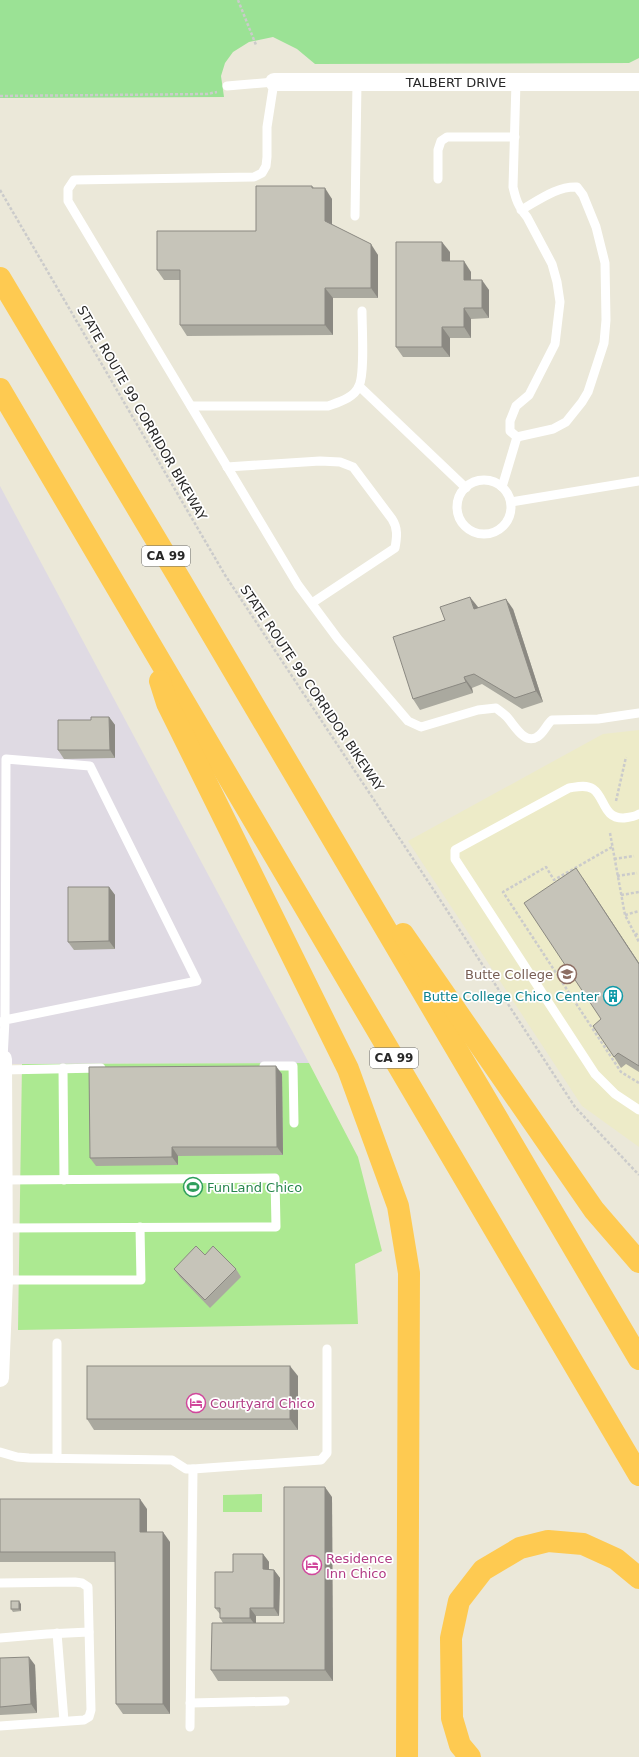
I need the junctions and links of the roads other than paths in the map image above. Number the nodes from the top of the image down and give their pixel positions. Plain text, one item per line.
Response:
1 (274, 82) junction
2 (357, 82) junction
3 (516, 82) junction
4 (639, 82) edge
5 (227, 86) road end
6 (515, 137) junction
7 (438, 179) dead end
8 (521, 210) junction
9 (355, 216) dead end
10 (0, 278) edge
11 (362, 311) dead end
12 (359, 386) junction
13 (0, 389) edge
14 (191, 406) junction
15 (517, 437) junction
16 (227, 466) junction
17 (639, 481) edge
18 (502, 487) junction
19 (466, 488) junction
20 (511, 502) junction
21 (312, 603) junction
22 (148, 642) junction
23 (639, 713) edge
24 (639, 814) edge
25 (331, 836) junction
26 (2, 918) edge
27 (3, 1021) edge
28 (3, 1064) junction
29 (253, 1066) edge
30 (63, 1068) junction
31 (110, 1068) edge
32 (639, 1110) edge
33 (294, 1123) dead end
34 (2, 1162) edge
35 (4, 1180) junction
36 (64, 1180) junction
37 (4, 1228) junction
38 (140, 1228) junction
39 (639, 1262) edge
40 (4, 1280) junction
41 (2, 1324) edge
42 (58, 1343) dead end
43 (327, 1349) dead end
44 (639, 1359) edge
45 (0, 1378) edge
46 (0, 1452) edge
47 (57, 1458) junction
48 (193, 1469) junction
49 (639, 1475) edge
50 (639, 1578) edge
51 (0, 1583) edge
52 (89, 1632) junction
53 (58, 1634) junction
54 (0, 1638) edge
55 (284, 1701) dead end
56 (190, 1703) junction
57 (64, 1721) junction
58 (0, 1726) edge
59 (190, 1727) dead end
60 (407, 1757) edge
61 (470, 1757) edge

1 - 2 street, TALBERT DRIVE
1 - 5 lane
1 - 14 lane
2 - 3 street, TALBERT DRIVE
2 - 9 lane
3 - 4 street, TALBERT DRIVE
3 - 6 lane
6 - 7 lane
6 - 8 lane
8 - 15 lane
8 - 15 lane
10 - 25 highway, CA 99
11 - 12 lane
12 - 14 lane
12 - 19 lane
13 - 22 highway, CA 99
14 - 16 lane
15 - 18 lane
16 - 21 lane
16 - 21 lane
17 - 20 lane
18 - 19 lane
18 - 20 lane
19 - 20 lane
21 - 23 lane
22 - 49 highway, CA 99
22 - 60 highway
24 - 32 lane
25 - 39 highway
25 - 44 highway, CA 99
26 - 27 lane
26 - 27 lane
27 - 28 lane
28 - 30 lane
28 - 34 street
29 - 33 lane
30 - 31 lane
30 - 36 lane
34 - 35 street
35 - 36 lane
35 - 37 street
36 - 38 lane
37 - 38 lane
37 - 40 street
38 - 40 lane
40 - 41 street
41 - 45 street
42 - 47 lane
43 - 48 lane
46 - 47 lane
47 - 48 lane
48 - 56 lane
50 - 61 highway
51 - 52 lane
52 - 53 lane
52 - 57 lane
53 - 54 lane
53 - 57 lane
55 - 56 lane
56 - 59 lane
57 - 58 lane

